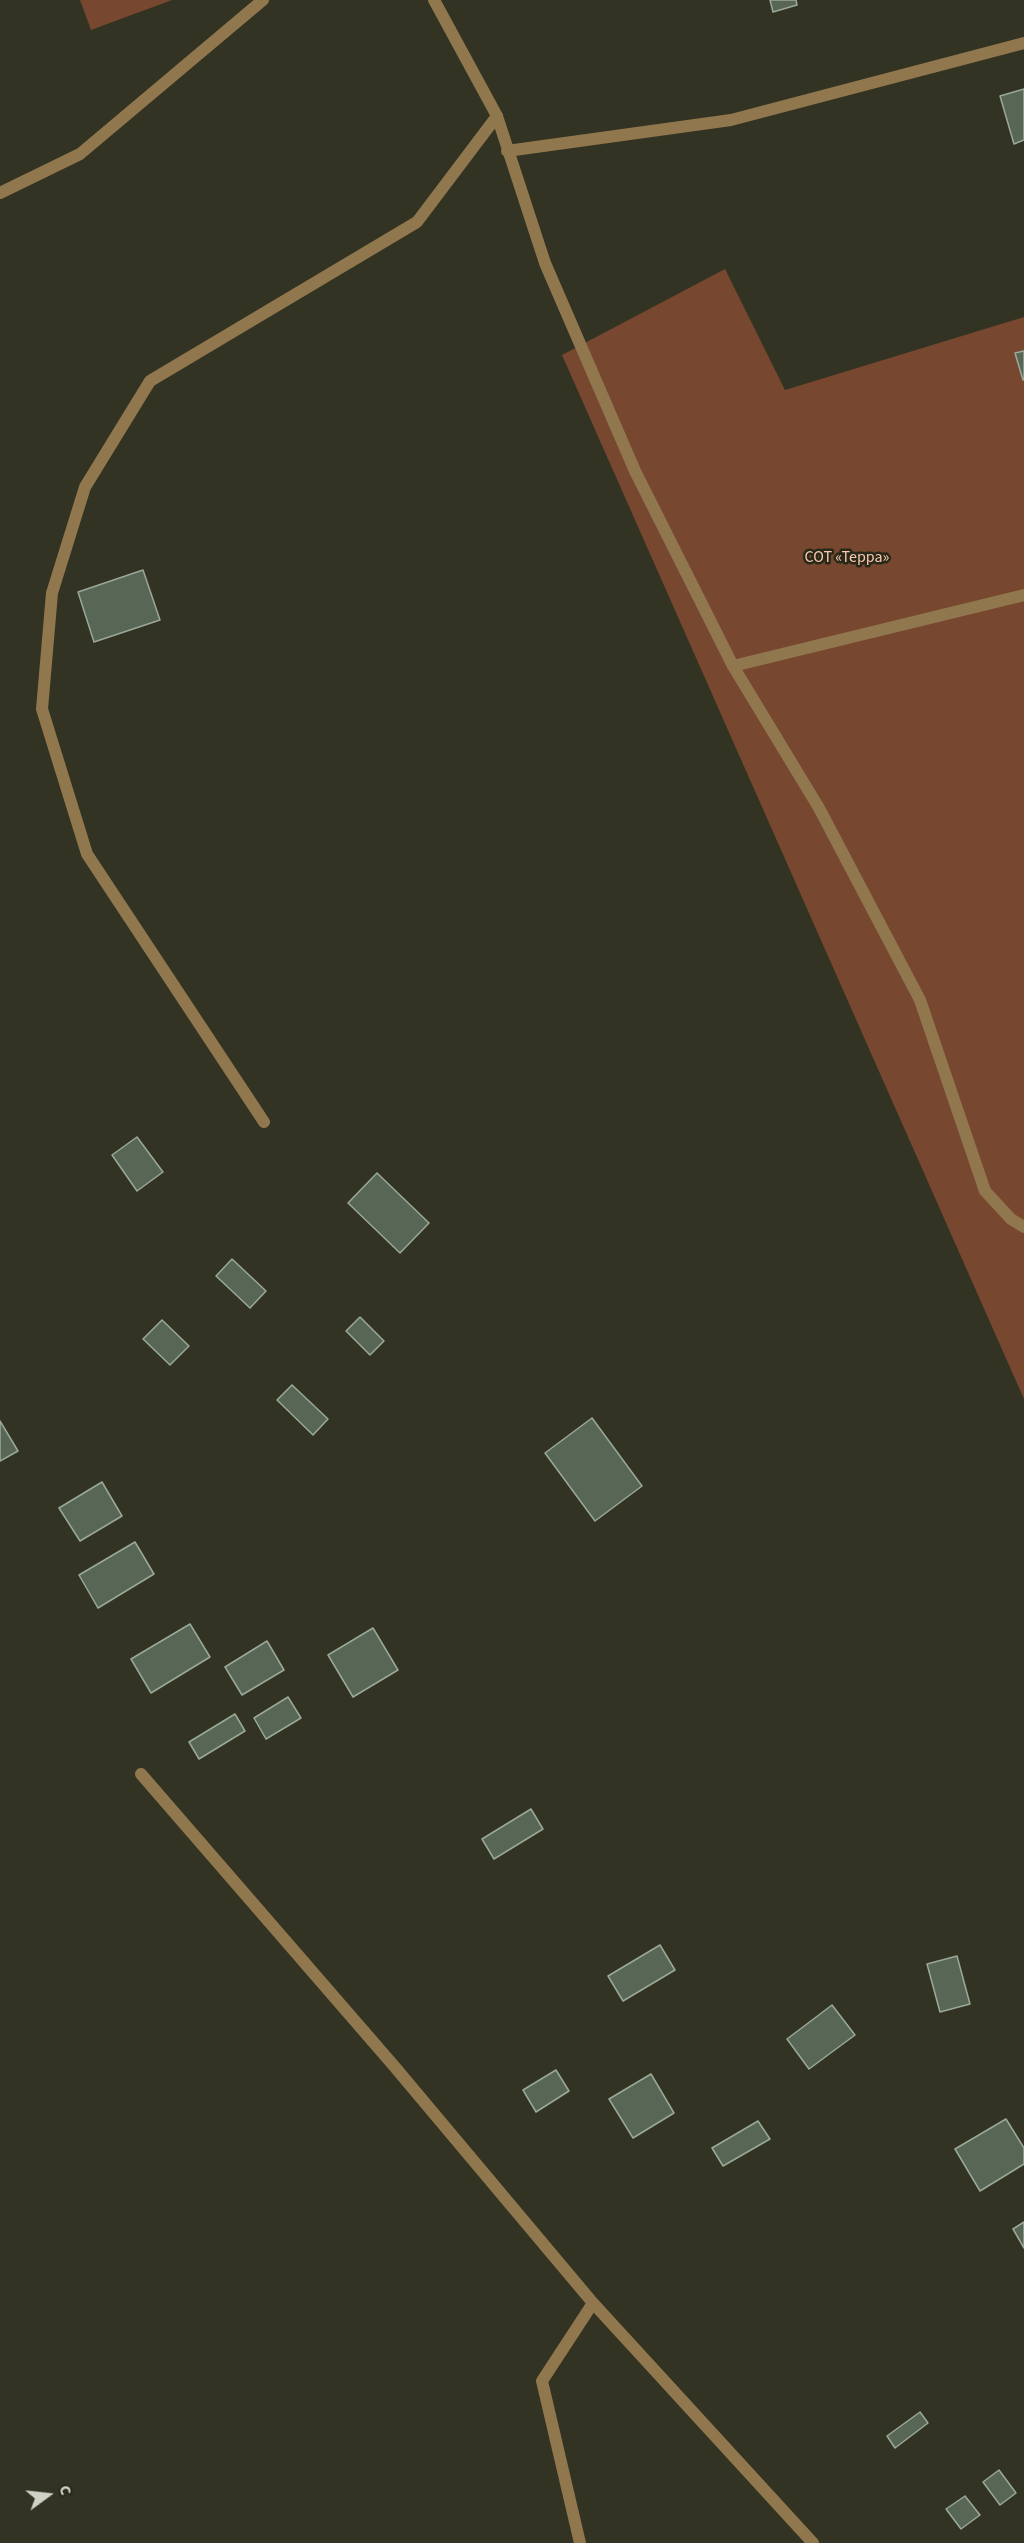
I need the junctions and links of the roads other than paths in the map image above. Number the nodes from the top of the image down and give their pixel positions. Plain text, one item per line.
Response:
1 (263, 0) edge
2 (434, 0) edge
3 (1024, 43) edge
4 (497, 116) junction
5 (507, 151) junction
6 (0, 193) edge
7 (1024, 595) edge
8 (733, 666) junction
9 (264, 1122) dead end
10 (1024, 1227) edge
11 (141, 1774) dead end
12 (593, 2303) junction
13 (580, 2543) edge
14 (813, 2543) edge

1 - 6 street
2 - 4 street
3 - 5 street
4 - 5 street
4 - 9 street
5 - 8 street
7 - 8 street
8 - 10 street
11 - 12 street
12 - 13 street
12 - 14 street

